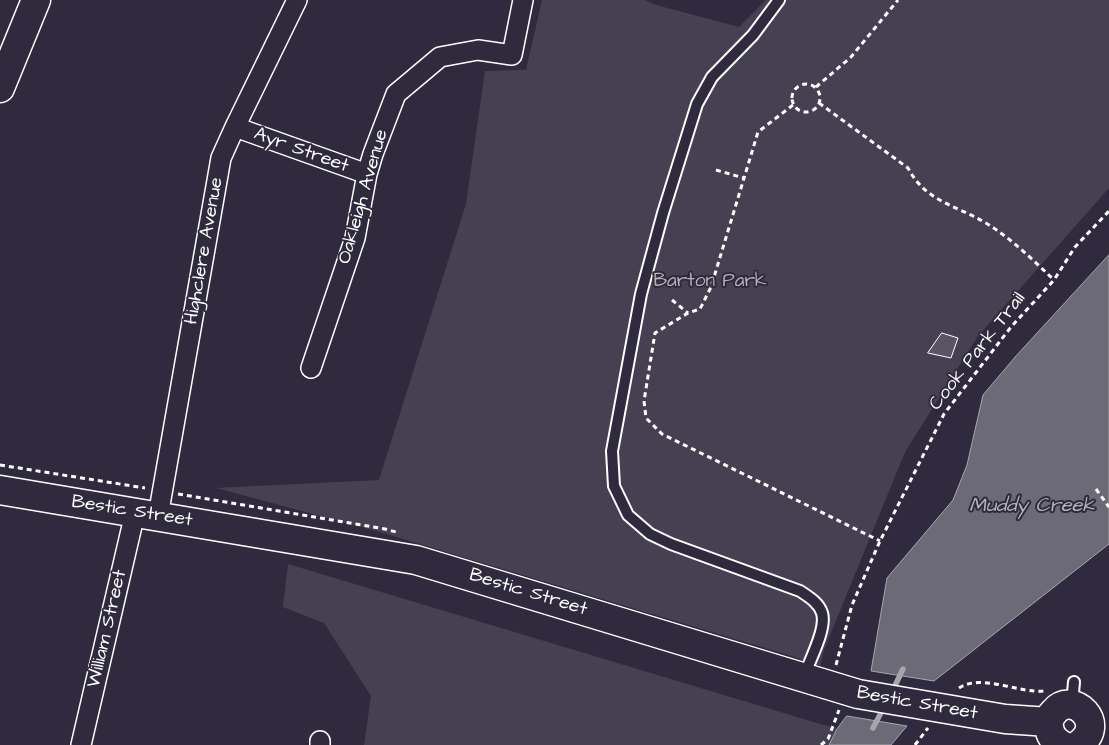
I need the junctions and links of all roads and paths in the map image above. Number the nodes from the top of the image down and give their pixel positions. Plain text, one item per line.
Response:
1 (36, 0) edge
2 (297, 0) edge
3 (523, 0) edge
4 (779, 0) edge
5 (898, 0) edge
6 (816, 87) junction
7 (0, 88) edge
8 (819, 103) junction
9 (793, 105) junction
10 (235, 127) junction
11 (716, 170) dead end
12 (367, 174) junction
13 (744, 178) junction
14 (1109, 210) edge
15 (1054, 280) junction
16 (672, 300) dead end
17 (688, 313) junction
18 (311, 368) dead end
19 (1096, 489) dead end
20 (0, 490) edge
21 (1109, 507) edge
22 (146, 514) junction
23 (880, 541) junction
24 (844, 667) dead end
25 (803, 678) junction
26 (1009, 686) junction
27 (961, 687) dead end
28 (1008, 694) dead end
29 (1073, 694) junction
30 (847, 705) junction
31 (830, 706) dead end
32 (924, 716) junction
33 (1055, 734) edge
34 (1092, 736) edge
35 (921, 738) junction
36 (81, 745) edge
37 (821, 745) edge
38 (915, 745) edge
39 (920, 745) edge

1 - 7 main road
2 - 10 street, Highclere Avenue
3 - 12 street, Oakleigh Avenue
4 - 25 lane
5 - 6 path
6 - 8 path
6 - 9 path
8 - 9 path
8 - 15 path
9 - 13 path
10 - 12 street, Ayr Street
10 - 22 street, Highclere Avenue
11 - 13 path
12 - 18 street, Oakleigh Avenue
13 - 17 path
14 - 15 path, Cook Park Trail
15 - 23 path, Cook Park Trail
16 - 17 path
17 - 23 path
19 - 21 path
20 - 22 main road, Bestic Street
22 - 25 main road, Bestic Street
22 - 36 street, William Street
23 - 24 path, Cook Park Trail
25 - 30 main road, Bestic Street
26 - 27 path
26 - 28 path
26 - 29 path
29 - 33 main road
29 - 34 main road
30 - 31 path
30 - 32 main road, Bestic Street
30 - 37 path
32 - 33 main road, Bestic Street
32 - 35 path
35 - 38 path
35 - 39 path

